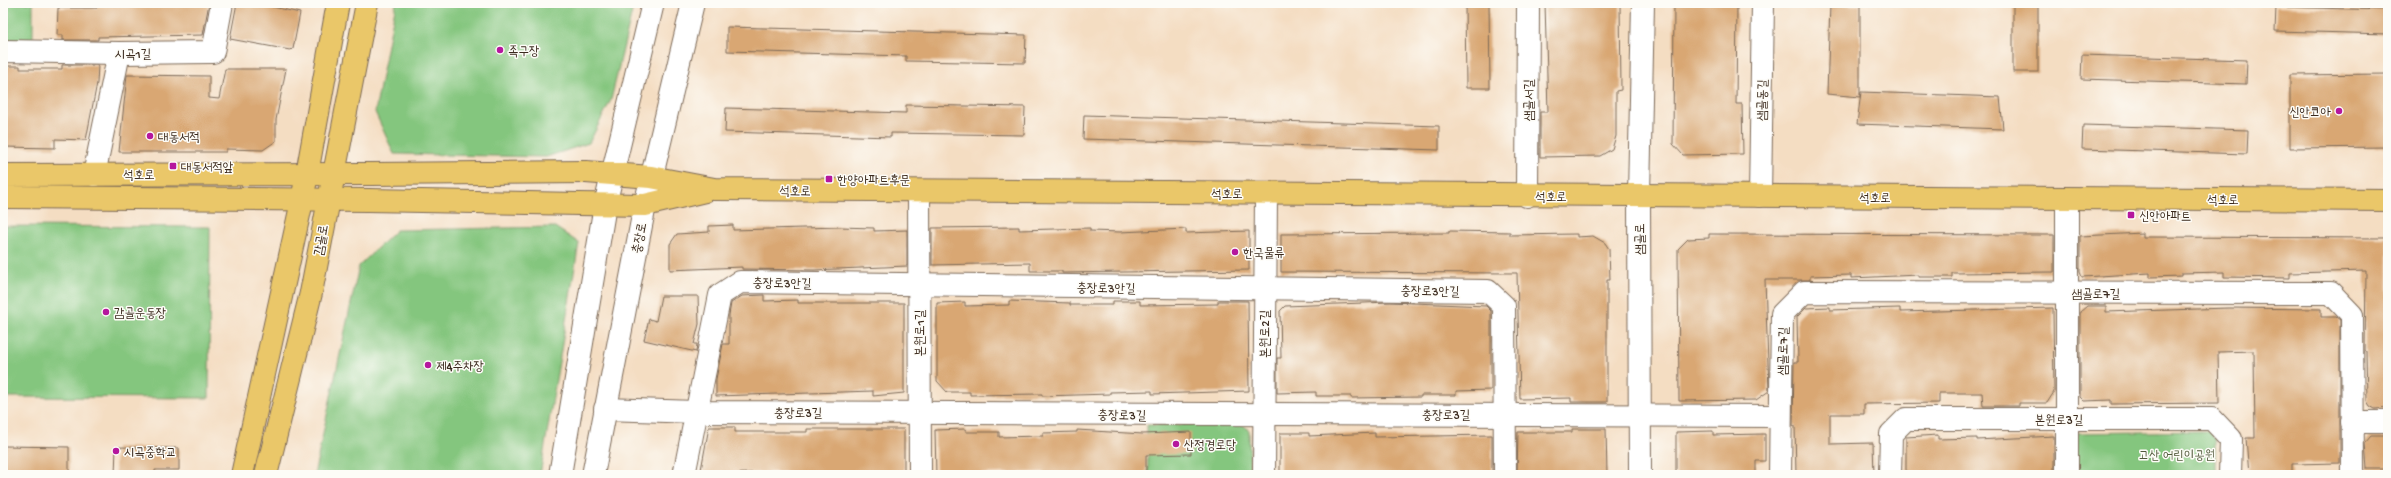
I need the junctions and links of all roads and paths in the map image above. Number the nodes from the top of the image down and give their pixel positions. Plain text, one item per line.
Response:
1 (222, 3) edge
2 (338, 3) edge
3 (367, 3) edge
4 (653, 3) edge
5 (693, 3) edge
6 (1528, 3) edge
7 (1643, 3) edge
8 (1763, 3) edge
9 (3, 51) edge
10 (119, 53) junction
11 (307, 173) junction
12 (94, 174) junction
13 (333, 174) junction
14 (613, 174) junction
15 (3, 175) edge
16 (651, 177) junction
17 (714, 189) junction
18 (919, 191) junction
19 (1266, 194) junction
20 (1639, 195) junction
21 (1528, 196) junction
22 (1760, 196) junction
23 (3, 197) edge
24 (2067, 198) junction
25 (302, 200) junction
26 (328, 200) junction
27 (2388, 200) edge
28 (605, 205) junction
29 (645, 205) junction
30 (918, 284) junction
31 (1264, 289) junction
32 (2069, 293) junction
33 (605, 408) junction
34 (696, 412) junction
35 (920, 412) junction
36 (1505, 414) junction
37 (1264, 415) junction
38 (1639, 416) junction
39 (1780, 416) junction
40 (2068, 418) junction
41 (2352, 422) junction
42 (2388, 422) edge
43 (242, 475) edge
44 (266, 475) edge
45 (560, 475) edge
46 (593, 475) edge
47 (684, 475) edge
48 (920, 475) edge
49 (1264, 475) edge
50 (1505, 475) edge
51 (1640, 475) edge
52 (1780, 475) edge
53 (1890, 475) edge
54 (2067, 475) edge
55 (2230, 475) edge
56 (2353, 475) edge

1 - 10 street, 시곡1길
2 - 11 main road, 감골로
3 - 13 main road, 감골로
4 - 14 street
5 - 16 street, 충장로
6 - 21 street, 샘골서길
7 - 20 street, 샘골로
8 - 22 street, 샘골동길
9 - 10 street, 시곡1길
10 - 12 street
11 - 12 main road, 석호로
11 - 13 main road, 석호로
11 - 25 main road, 감골로
12 - 15 main road, 석호로
13 - 14 main road, 석호로, bridge
13 - 26 main road, 감골로
14 - 16 main road, 석호로
14 - 28 street
16 - 17 main road, 석호로
16 - 29 street, 충장로
17 - 18 main road, 석호로
17 - 29 main road, 석호로
18 - 19 main road, 석호로
18 - 30 street, 본원로1길
19 - 21 main road, 석호로
19 - 31 street, 본원로2길
20 - 21 main road, 석호로
20 - 22 main road, 석호로
20 - 38 street, 샘골로
22 - 24 main road, 석호로
23 - 25 main road, 석호로
24 - 27 main road, 석호로
24 - 32 street
25 - 26 main road, 석호로
25 - 43 main road, 감골로
26 - 28 main road, 석호로, bridge
26 - 44 main road, 감골로
28 - 29 main road, 석호로
28 - 45 street
29 - 33 street, 충장로
30 - 31 street, 충장로3안길
30 - 34 street, 충장로3안길
30 - 35 street, 본원로1길
31 - 36 street, 충장로3안길
31 - 37 street, 본원로2길
32 - 39 street, 샘골로7길
32 - 40 street
32 - 41 street, 샘골로7길
33 - 34 street, 충장로3길
33 - 46 street, 충장로
34 - 35 street, 충장로3길
34 - 47 street, 충장로3안길
35 - 37 street, 충장로3길
35 - 48 street, 본원로1길
36 - 37 street, 충장로3길
36 - 38 street, 충장로3길
36 - 50 street, 충장로3안길
37 - 49 street, 본원로2길
38 - 39 street
38 - 51 street, 샘골로
39 - 52 street, 샘골로7길
40 - 53 street, 본원로3길
40 - 54 street
40 - 55 street, 본원로3길
41 - 42 street
41 - 56 street, 샘골로7길

